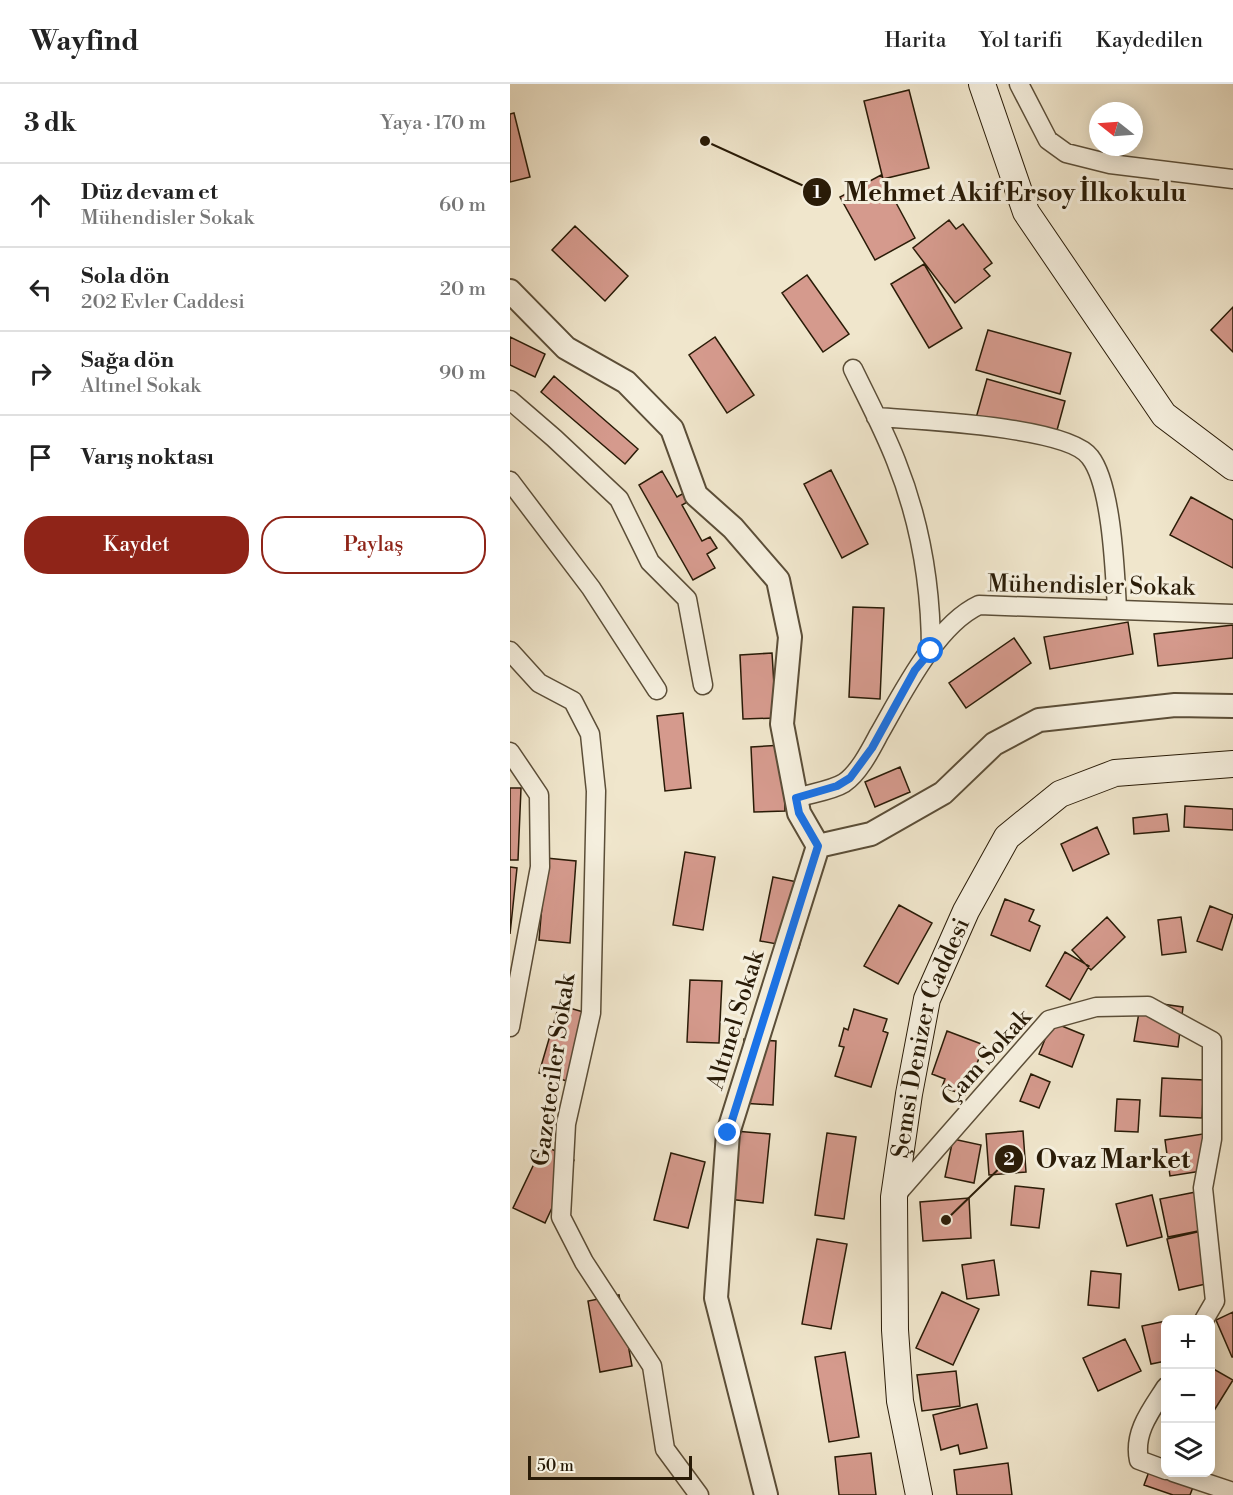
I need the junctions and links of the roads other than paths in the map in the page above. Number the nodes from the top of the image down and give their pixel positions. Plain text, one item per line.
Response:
1 (982, 84) edge
2 (1019, 84) edge
3 (1233, 179) edge
4 (510, 291) edge
5 (854, 369) dead end
6 (510, 400) edge
7 (876, 417) junction
8 (1233, 467) edge
9 (510, 481) edge
10 (1117, 609) junction
11 (1233, 614) edge
12 (510, 651) edge
13 (931, 651) junction
14 (703, 685) dead end
15 (657, 690) dead end
16 (1233, 706) edge
17 (510, 752) edge
18 (1233, 764) edge
19 (796, 798) junction
20 (818, 846) junction
21 (510, 1027) edge
22 (894, 1197) junction
23 (1207, 1315) edge
24 (1161, 1395) edge
25 (1161, 1468) edge
26 (1186, 1477) edge
27 (1233, 1492) edge
28 (699, 1495) edge
29 (766, 1495) edge
30 (919, 1495) edge

1 - 8 main road
2 - 3 street
4 - 19 street
5 - 7 street
6 - 14 street
7 - 10 street
7 - 13 street
9 - 15 street
10 - 11 street, Mühendisler Sokak
10 - 13 street, Mühendisler Sokak
12 - 28 street, Gazeteciler Sokak
13 - 19 street, Mühendisler Sokak
16 - 20 street
17 - 21 street
18 - 22 main road, Şemsi Denizer Caddesi
19 - 20 street
20 - 29 street, Altınel Sokak
22 - 23 street, Çam Sokak
22 - 30 main road, Şemsi Denizer Caddesi
24 - 25 street
26 - 27 street

